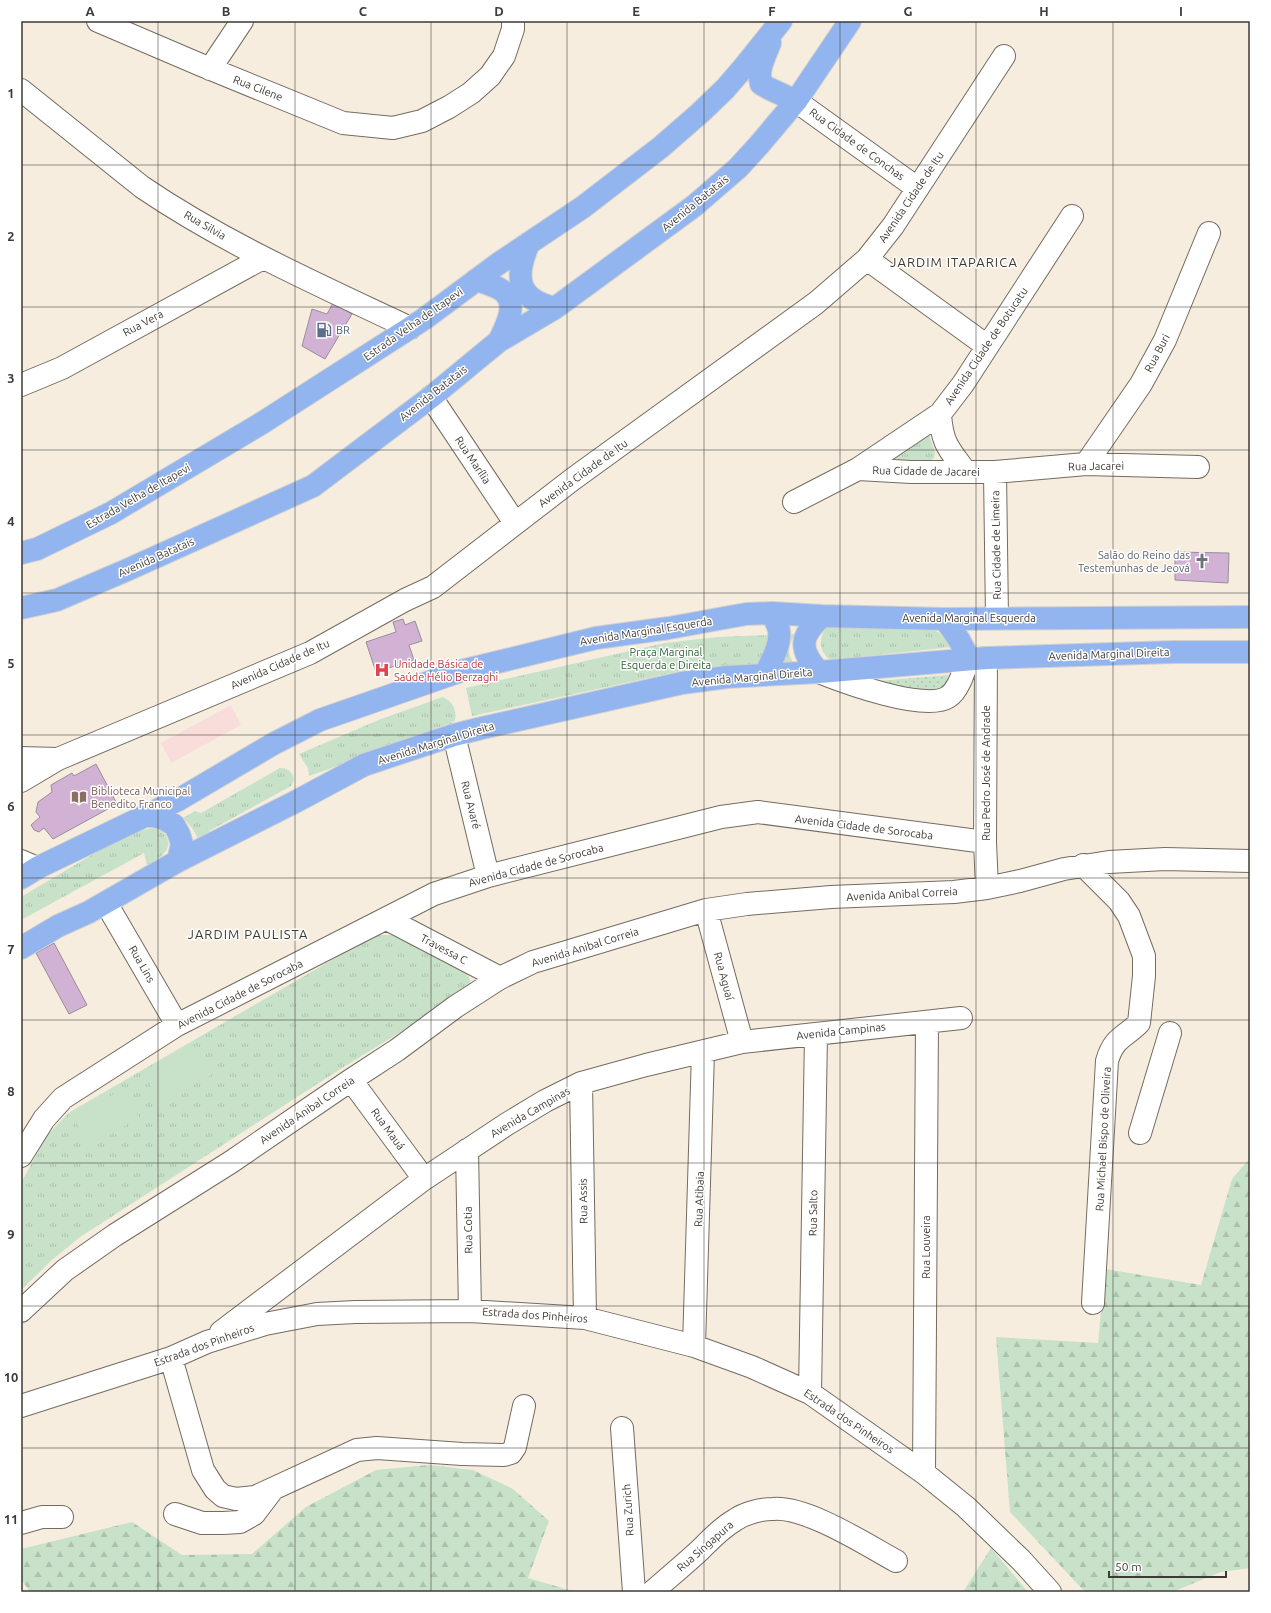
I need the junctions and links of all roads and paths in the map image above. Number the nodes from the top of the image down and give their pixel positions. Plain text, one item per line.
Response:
1 (98, 21) edge
2 (242, 21) edge
3 (513, 21) edge
4 (850, 21) edge
5 (778, 25) edge
6 (1004, 56) dead end
7 (210, 69) junction
8 (21, 90) edge
9 (796, 101) junction
10 (917, 188) junction
11 (1072, 216) dead end
12 (1209, 233) dead end
13 (529, 243) junction
14 (263, 258) junction
15 (868, 259) junction
16 (476, 280) junction
17 (555, 308) junction
18 (410, 328) junction
19 (499, 341) junction
20 (987, 346) junction
21 (21, 385) edge
22 (431, 397) junction
23 (940, 414) junction
24 (1086, 464) junction
25 (1198, 467) dead end
26 (858, 469) junction
27 (965, 471) junction
28 (995, 472) junction
29 (794, 502) dead end
30 (515, 523) junction
31 (21, 553) edge
32 (21, 608) edge
33 (772, 613) junction
34 (822, 616) junction
35 (1250, 617) edge
36 (997, 618) junction
37 (944, 619) junction
38 (1250, 652) edge
39 (977, 659) junction
40 (820, 672) junction
41 (765, 674) junction
42 (454, 735) junction
43 (21, 758) edge
44 (58, 758) junction
45 (21, 781) edge
46 (147, 814) junction
47 (985, 842) junction
48 (178, 861) junction
49 (1250, 862) edge
50 (1083, 865) junction
51 (26, 869) edge
52 (488, 876) junction
53 (987, 888) junction
54 (106, 903) junction
55 (706, 910) junction
56 (387, 919) junction
57 (21, 948) edge
58 (500, 978) junction
59 (961, 1018) dead end
60 (927, 1022) junction
61 (177, 1025) junction
62 (1170, 1033) dead end
63 (816, 1034) junction
64 (742, 1042) junction
65 (703, 1052) junction
66 (351, 1080) junction
67 (581, 1084) junction
68 (1140, 1133) dead end
69 (467, 1150) junction
70 (21, 1156) edge
71 (424, 1179) junction
72 (1092, 1303) dead end
73 (21, 1311) edge
74 (470, 1311) junction
75 (585, 1318) junction
76 (207, 1342) junction
77 (694, 1346) junction
78 (171, 1358) junction
79 (810, 1393) junction
80 (21, 1406) edge
81 (524, 1406) dead end
82 (622, 1428) dead end
83 (924, 1473) junction
84 (273, 1489) junction
85 (175, 1514) dead end
86 (62, 1517) dead end
87 (21, 1523) edge
88 (896, 1561) dead end
89 (634, 1592) edge
90 (652, 1592) edge
91 (1050, 1592) edge

1 - 7 street, Rua Cilene
2 - 7 street
3 - 7 street, Rua Cilene
4 - 9 main road, Avenida Batatais
5 - 9 main road
5 - 13 main road, Estrada Velha de Itapevi
6 - 10 street, Avenida Cidade de Itu
8 - 14 street, Rua Silvia
9 - 10 street, Rua Cidade de Conchas
9 - 17 main road, Avenida Batatais
10 - 15 street, Avenida Cidade de Itu
11 - 20 street, Avenida Cidade de Botucatu
12 - 24 street, Rua Buri
13 - 16 main road, Estrada Velha de Itapevi
13 - 17 main road
14 - 18 street, Rua Silvia
14 - 21 street, Rua Vera
15 - 20 street
15 - 30 street, Avenida Cidade de Itu
16 - 18 main road, Estrada Velha de Itapevi
16 - 19 main road
17 - 19 main road, Avenida Batatais
18 - 31 main road, Estrada Velha de Itapevi
19 - 22 main road, Avenida Batatais
20 - 23 street, Avenida Cidade de Botucatu
22 - 30 street, Rua Marília
22 - 32 main road, Avenida Batatais
23 - 26 street, Avenida Cidade de Botucatu
23 - 27 street
24 - 25 street, Rua Jacarei
24 - 28 street, Rua Jacarei
26 - 27 street, Rua Cidade de Jacarei
26 - 29 street, Avenida Cidade de Botucatu
27 - 28 street, Rua Cidade de Jacarei
28 - 36 street, Rua Cidade de Limeira
30 - 44 street, Avenida Cidade de Itu
33 - 34 main road, Avenida Marginal Esquerda
33 - 41 main road
33 - 46 main road, Avenida Marginal Esquerda
34 - 37 main road, Avenida Marginal Esquerda
34 - 40 main road
35 - 36 main road, Avenida Marginal Esquerda
36 - 37 main road, Avenida Marginal Esquerda
37 - 39 main road
38 - 39 main road, Avenida Marginal Direita
39 - 40 main road, Avenida Marginal Direita
39 - 40 street, Avenida Marginal Direita
39 - 47 street, Rua Pedro José de Andrade
40 - 41 main road, Avenida Marginal Direita
41 - 42 main road, Avenida Marginal Direita
42 - 48 main road, Avenida Marginal Direita
42 - 52 street, Rua Avaré
43 - 44 street, Avenida Cidade de Itu
44 - 45 street, Avenida Cidade de Itu
46 - 48 main road
46 - 51 main road, Avenida Marginal Esquerda
47 - 52 street, Avenida Cidade de Sorocaba
47 - 53 street, Rua Pedro José de Andrade
48 - 54 main road, Avenida Marginal Direita
49 - 50 street, Avenida Anibal Correia
50 - 53 street, Avenida Anibal Correia
50 - 72 street, Rua Michael Bispo de Oliveira
52 - 56 street, Avenida Cidade de Sorocaba
53 - 55 street, Avenida Anibal Correia
54 - 57 main road, Avenida Marginal Direita
54 - 61 street, Rua Lins
55 - 58 street, Avenida Anibal Correia
55 - 64 street, Rua Aguaí
56 - 58 street, Travessa C
56 - 61 street, Avenida Cidade de Sorocaba
58 - 66 street, Avenida Anibal Correia
59 - 60 street, Avenida Campinas
60 - 63 street, Avenida Campinas
60 - 83 street, Rua Louveira
61 - 70 street, Avenida Cidade de Sorocaba
62 - 68 street
63 - 64 street, Avenida Campinas
63 - 79 street, Rua Salto
64 - 65 street, Avenida Campinas
65 - 67 street, Avenida Campinas
65 - 77 street, Rua Atibaia
66 - 71 street, Rua Mauá
66 - 73 street, Avenida Anibal Correia
67 - 69 street, Avenida Campinas
67 - 75 street, Rua Assis
69 - 71 street, Avenida Campinas
69 - 74 street, Rua Cotia
71 - 76 street, Avenida Campinas
74 - 75 street, Estrada dos Pinheiros
74 - 76 street, Estrada dos Pinheiros
75 - 77 street, Estrada dos Pinheiros
76 - 78 street, Estrada dos Pinheiros
77 - 79 street, Estrada dos Pinheiros
78 - 80 street, Estrada dos Pinheiros
78 - 84 street
79 - 83 street, Estrada dos Pinheiros
81 - 84 street
82 - 89 street, Rua Zurich
83 - 91 street, Estrada dos Pinheiros
84 - 85 street
86 - 87 street
88 - 90 street, Rua Singapura

